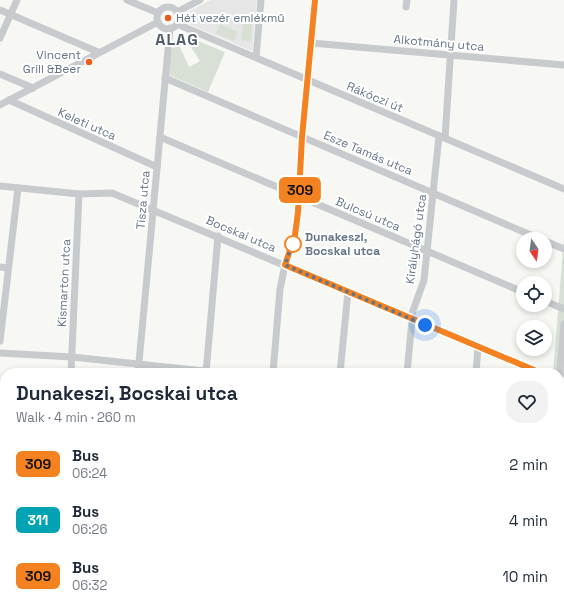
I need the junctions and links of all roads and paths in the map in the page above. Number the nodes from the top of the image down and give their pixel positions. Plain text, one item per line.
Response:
1 (16, 0) edge
2 (126, 0) edge
3 (172, 0) edge
4 (200, 0) edge
5 (261, 0) edge
6 (314, 0) edge
7 (454, 0) edge
8 (0, 10) edge
9 (174, 10) junction
10 (158, 13) junction
11 (10, 14) junction
12 (158, 22) junction
13 (177, 24) junction
14 (170, 28) junction
15 (0, 38) edge
16 (311, 43) junction
17 (98, 52) junction
18 (450, 55) junction
19 (256, 57) junction
20 (564, 65) edge
21 (0, 74) edge
22 (166, 78) junction
23 (308, 80) junction
24 (32, 88) junction
25 (9, 100) junction
26 (0, 105) edge
27 (160, 137) junction
28 (302, 137) junction
29 (442, 137) junction
30 (157, 167) junction
31 (0, 186) edge
32 (18, 188) junction
33 (564, 189) edge
34 (433, 193) junction
35 (79, 194) junction
36 (300, 197) junction
37 (153, 209) junction
38 (524, 232) edge
39 (218, 236) junction
40 (552, 244) edge
41 (564, 250) edge
42 (427, 251) junction
43 (285, 265) junction
44 (0, 267) edge
45 (8, 268) junction
46 (516, 289) edge
47 (348, 292) junction
48 (552, 304) edge
49 (564, 310) edge
50 (411, 319) junction
51 (564, 324) edge
52 (564, 333) edge
53 (0, 341) edge
54 (478, 347) junction
55 (0, 353) edge
56 (72, 357) junction
57 (139, 365) junction
58 (71, 368) edge
59 (139, 368) edge
60 (168, 368) edge
61 (206, 368) edge
62 (273, 368) edge
63 (340, 368) edge
64 (407, 368) edge
65 (476, 368) edge
66 (529, 368) edge
67 (560, 368) edge

1 - 11 street
2 - 10 street
3 - 9 street
4 - 9 street
5 - 19 street
6 - 16 street
7 - 18 street, Királyhágó utca
8 - 11 street
9 - 10 street
9 - 13 street
10 - 12 street
11 - 15 street
11 - 17 street
12 - 14 street
12 - 17 street
13 - 14 street
13 - 19 street, Rákóczi út
14 - 22 street, Tisza utca
16 - 18 street, Alkotmány utca
16 - 23 street
17 - 24 street
18 - 20 street, Alkotmány utca
18 - 29 street, Királyhágó utca
19 - 23 street, Rákóczi út
21 - 24 street
22 - 27 street, Tisza utca
22 - 28 street, Esze Tamás utca
23 - 28 street
23 - 29 street, Rákóczi út
24 - 25 street
25 - 26 street
25 - 30 street, Keleti utca
27 - 30 street, Tisza utca
27 - 36 street, Bulcsú utca
28 - 34 street, Esze Tamás utca
28 - 36 street
29 - 33 street, Rákóczi út
29 - 34 street, Királyhágó utca
30 - 37 street, Tisza utca
31 - 32 street, Bocskai utca
32 - 35 street, Bocskai utca
32 - 45 street
34 - 38 street, Esze Tamás utca
34 - 42 street, Királyhágó utca
35 - 37 street, Bocskai utca
35 - 56 street, Kismarton utca
36 - 42 street, Bulcsú utca
36 - 43 street
37 - 39 street, Bocskai utca
37 - 57 street, Tisza utca
39 - 43 street, Bocskai utca
39 - 61 street
40 - 41 street
42 - 46 street, Bulcsú utca
42 - 50 street, Királyhágó utca
43 - 47 street, Bocskai utca
43 - 62 street
44 - 45 street
45 - 53 street
47 - 50 street, Bocskai utca
47 - 63 street
48 - 49 street
50 - 54 street, Bocskai utca
50 - 64 street, Királyhágó utca
51 - 52 street
52 - 67 street
54 - 65 street
54 - 66 street, Bocskai utca
55 - 56 street
56 - 57 street
56 - 58 street, Kismarton utca
57 - 59 street, Tisza utca
57 - 60 street

